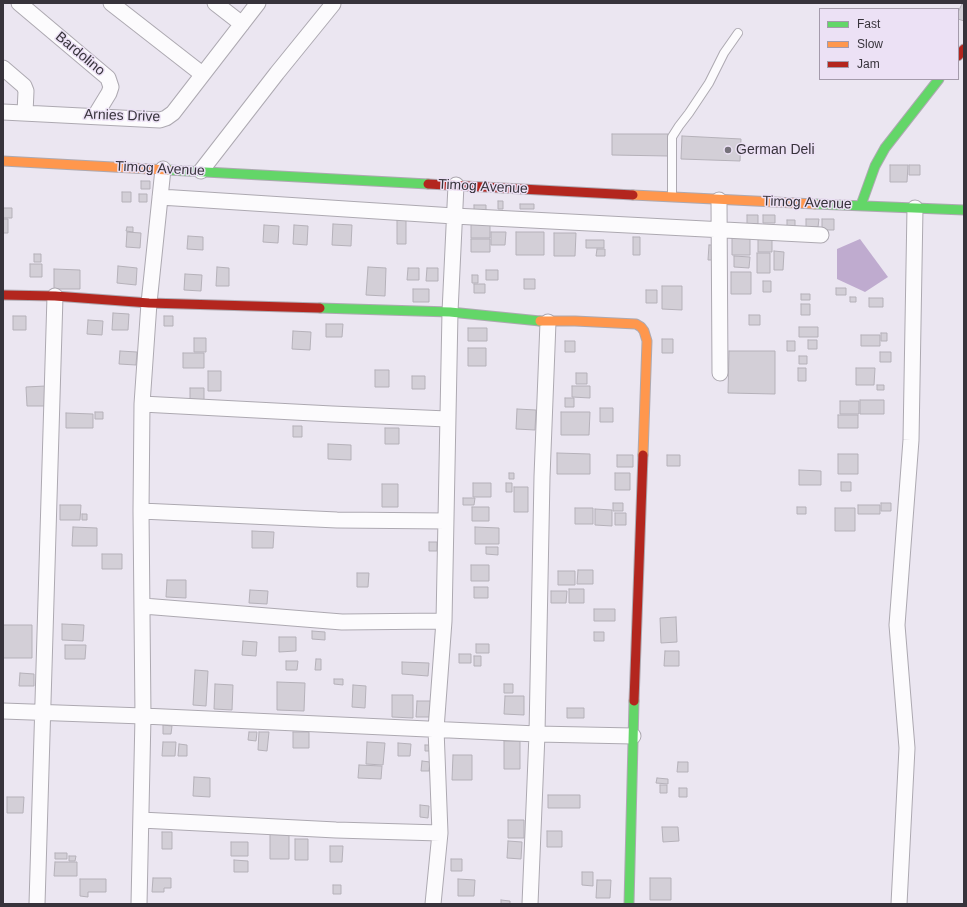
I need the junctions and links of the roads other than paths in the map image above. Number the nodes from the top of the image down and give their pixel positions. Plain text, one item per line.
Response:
1 (19, 3) edge
2 (111, 3) edge
3 (215, 3) edge
4 (258, 3) edge
5 (333, 4) edge
6 (242, 24) junction
7 (738, 33) dead end
8 (3, 68) edge
9 (202, 74) junction
10 (938, 80) edge
11 (3, 112) edge
12 (25, 113) junction
13 (95, 116) junction
14 (3, 160) edge
15 (163, 169) junction
16 (201, 172) junction
17 (456, 185) junction
18 (160, 197) junction
19 (672, 197) junction
20 (719, 200) junction
21 (861, 205) junction
22 (915, 208) junction
23 (964, 210) edge
24 (454, 216) junction
25 (719, 229) junction
26 (821, 235) dead end
27 (3, 295) edge
28 (55, 296) junction
29 (149, 303) junction
30 (450, 312) junction
31 (548, 322) junction
32 (720, 373) dead end
33 (142, 404) junction
34 (447, 419) junction
35 (141, 511) junction
36 (446, 521) junction
37 (143, 606) junction
38 (444, 621) junction
39 (3, 712) edge
40 (44, 713) junction
41 (143, 716) junction
42 (436, 729) junction
43 (537, 734) junction
44 (633, 736) junction
45 (141, 820) junction
46 (440, 832) junction
47 (37, 904) edge
48 (139, 904) edge
49 (433, 904) edge
50 (530, 904) edge
51 (629, 904) edge
52 (899, 904) edge

1 - 13 street, Bardolino
2 - 9 street
3 - 6 street
4 - 6 street, Arnies Drive
5 - 16 street
6 - 9 street, Arnies Drive
7 - 19 lane
8 - 12 street
9 - 13 street, Arnies Drive
10 - 21 street
11 - 12 street, Arnies Drive
12 - 13 street, Arnies Drive
14 - 15 street, Timog Avenue
15 - 16 street, Timog Avenue
15 - 18 street
16 - 17 street, Timog Avenue
17 - 19 street, Timog Avenue
17 - 24 street
18 - 24 street
18 - 29 street
19 - 20 street, Timog Avenue
20 - 21 street, Timog Avenue
20 - 25 street
21 - 22 street, Timog Avenue
22 - 23 street, Timog Avenue
22 - 52 street
24 - 25 street
24 - 30 street
25 - 26 street
25 - 32 street
27 - 28 street
28 - 29 street
28 - 40 street
29 - 30 street
29 - 33 street
30 - 31 street
30 - 34 street
31 - 43 street
31 - 44 street
33 - 34 street
33 - 35 street
34 - 36 street
35 - 36 street
35 - 37 street
36 - 38 street
37 - 38 street
37 - 41 street
38 - 42 street
39 - 40 street
40 - 41 street
40 - 47 street
41 - 42 street
41 - 45 street
42 - 43 street
42 - 46 street
43 - 44 street
43 - 50 street
44 - 51 street
45 - 46 street
45 - 48 street
46 - 49 street

